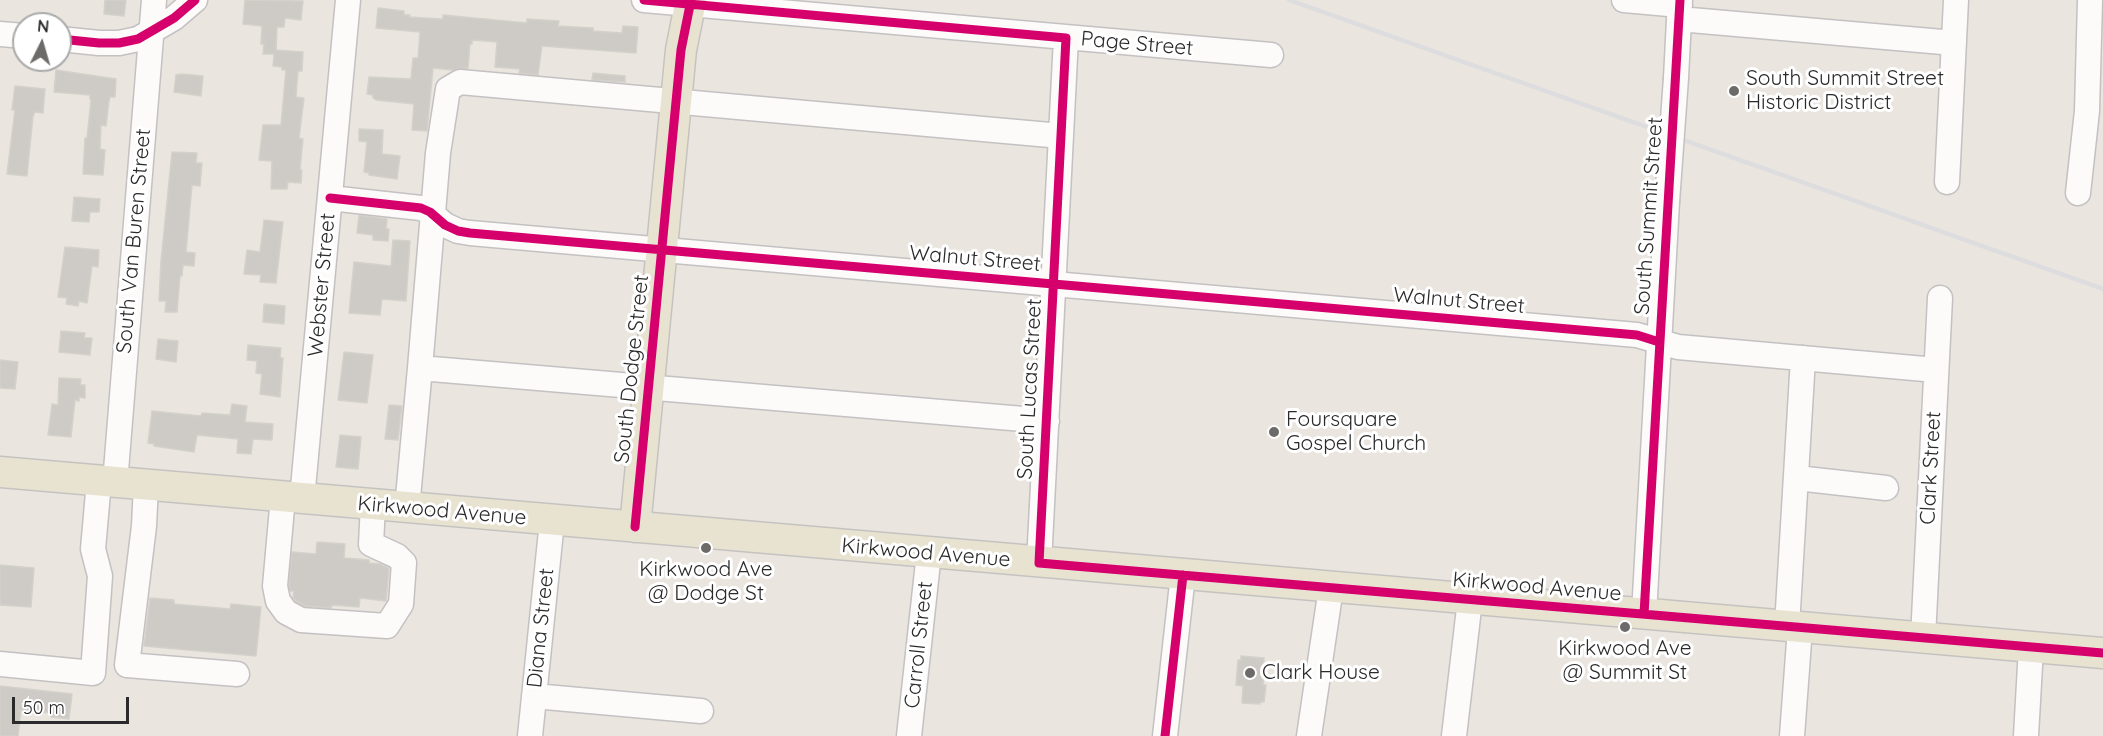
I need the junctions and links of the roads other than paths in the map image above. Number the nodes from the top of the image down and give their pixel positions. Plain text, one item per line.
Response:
1 (154, 0) edge
2 (195, 0) edge
3 (348, 0) edge
4 (644, 0) edge
5 (1624, 0) edge
6 (1956, 0) edge
7 (2090, 0) edge
8 (690, 2) edge
9 (1680, 8) edge
10 (151, 33) junction
11 (1066, 38) junction
12 (72, 40) edge
13 (1954, 43) junction
14 (1271, 56) dead end
15 (676, 101) junction
16 (1061, 136) junction
17 (1947, 182) dead end
18 (2078, 193) dead end
19 (330, 198) junction
20 (434, 216) junction
21 (662, 250) junction
22 (1054, 284) junction
23 (1940, 298) dead end
24 (1659, 342) junction
25 (1803, 358) junction
26 (420, 368) junction
27 (1936, 370) junction
28 (649, 388) junction
29 (1047, 422) junction
30 (0, 472) edge
31 (1797, 478) junction
32 (107, 482) junction
33 (146, 485) junction
34 (1886, 488) dead end
35 (293, 498) junction
36 (373, 505) junction
37 (407, 508) junction
38 (552, 520) junction
39 (635, 527) junction
40 (929, 553) junction
41 (1040, 563) junction
42 (1183, 576) junction
43 (1331, 588) junction
44 (1470, 600) junction
45 (1644, 614) junction
46 (1794, 627) junction
47 (1923, 638) junction
48 (2031, 648) junction
49 (2103, 653) edge
50 (0, 664) edge
51 (237, 674) dead end
52 (534, 696) junction
53 (701, 711) dead end
54 (530, 736) edge
55 (909, 736) edge
56 (1165, 736) edge
57 (1309, 736) edge
58 (1454, 736) edge
59 (1792, 736) edge
60 (2026, 736) edge

1 - 10 street, South Van Buren Street
2 - 10 street
3 - 19 street, Webster Street
4 - 8 street, Page Street
5 - 9 street
6 - 13 street
7 - 18 street
8 - 11 street, Page Street
8 - 15 main road, South Dodge Street
9 - 13 street
9 - 24 street, South Summit Street, bridge
10 - 12 street
10 - 32 street, South Van Buren Street
11 - 14 street, Page Street
11 - 16 street, South Lucas Street
13 - 17 street
15 - 16 street
15 - 20 street
15 - 21 main road, South Dodge Street
16 - 22 street, South Lucas Street
19 - 20 street, Walnut Street
19 - 35 street, Webster Street
20 - 21 street, Walnut Street
20 - 26 street
21 - 22 street, Walnut Street
21 - 28 main road, South Dodge Street
22 - 24 street, Walnut Street
22 - 29 street, South Lucas Street
23 - 27 street, Clark Street
24 - 25 street, Walnut Street
24 - 45 street, South Summit Street
25 - 27 street, Walnut Street
25 - 31 street
26 - 28 street
26 - 37 street
27 - 47 street, Clark Street
28 - 29 street
28 - 39 main road, South Dodge Street
29 - 41 street, South Lucas Street
30 - 32 main road, Kirkwood Avenue
31 - 34 street
31 - 46 street
32 - 33 main road, Kirkwood Avenue
32 - 50 street, South Van Buren Street
33 - 35 main road, Kirkwood Avenue
33 - 51 street
35 - 36 main road, Kirkwood Avenue
35 - 36 street, Webster Street
36 - 37 main road, Kirkwood Avenue
37 - 38 main road, Kirkwood Avenue
38 - 39 main road, Kirkwood Avenue
38 - 52 street, Diana Street
39 - 40 main road, Kirkwood Avenue
40 - 41 main road, Kirkwood Avenue
40 - 55 street, Carroll Street
41 - 42 main road, Kirkwood Avenue
42 - 43 main road, Kirkwood Avenue
42 - 56 street
43 - 44 main road, Kirkwood Avenue
43 - 57 street
44 - 45 main road, Kirkwood Avenue
44 - 58 street
45 - 46 main road, Kirkwood Avenue
46 - 47 main road, Kirkwood Avenue
46 - 59 street
47 - 48 main road, Kirkwood Avenue
48 - 49 main road, Kirkwood Avenue
48 - 60 street
52 - 53 street
52 - 54 street, Diana Street

